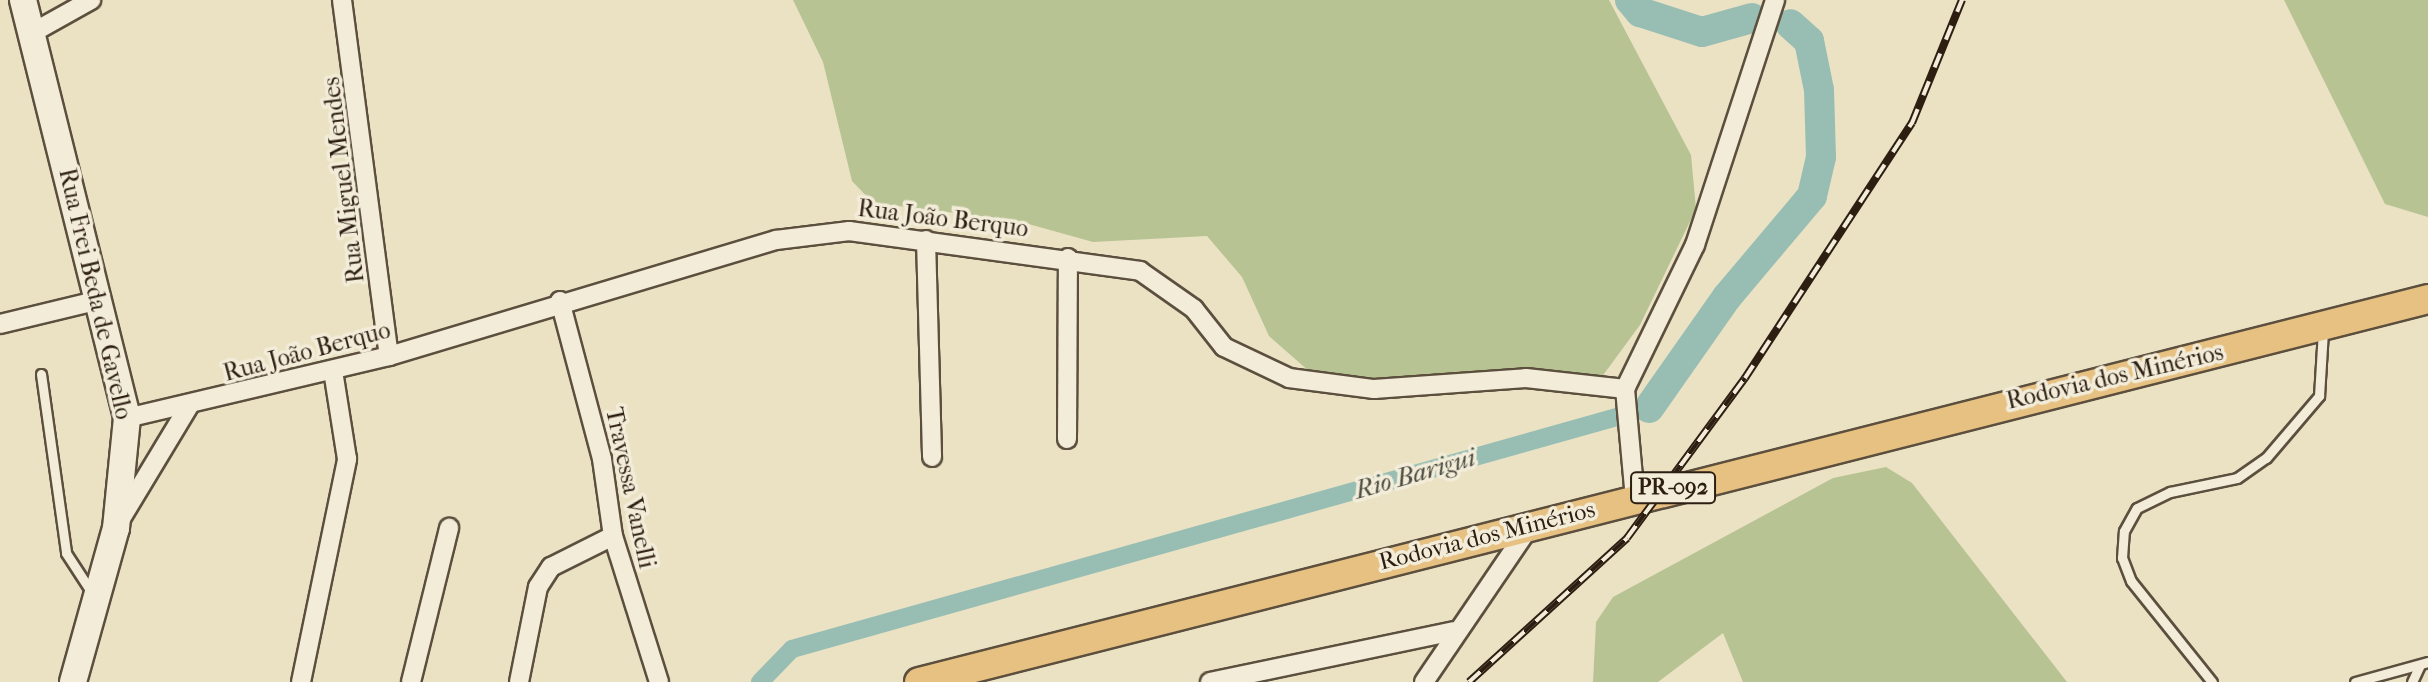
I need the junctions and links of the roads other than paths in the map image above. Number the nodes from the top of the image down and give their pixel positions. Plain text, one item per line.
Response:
1 (23, 0) edge
2 (91, 0) edge
3 (342, 0) edge
4 (1775, 0) edge
5 (32, 33) junction
6 (926, 240) junction
7 (1068, 258) junction
8 (2428, 299) edge
9 (99, 300) junction
10 (560, 301) junction
11 (0, 324) edge
12 (2323, 329) junction
13 (389, 356) junction
14 (333, 371) junction
15 (41, 374) dead end
16 (1625, 389) junction
17 (189, 406) junction
18 (127, 418) junction
19 (1067, 439) dead end
20 (932, 457) dead end
21 (1635, 499) junction
22 (1533, 522) junction
23 (116, 528) junction
24 (449, 528) dead end
25 (613, 536) junction
26 (99, 601) junction
27 (1454, 631) junction
28 (2423, 665) edge
29 (73, 682) edge
30 (301, 682) edge
31 (411, 682) edge
32 (519, 682) edge
33 (659, 682) edge
34 (678, 682) edge
35 (919, 682) edge
36 (1210, 682) edge
37 (1424, 682) edge
38 (2212, 682) edge
39 (2355, 682) edge
40 (2412, 682) edge

1 - 5 street, Rua Frei Beda de Gavello
2 - 5 street
3 - 13 street, Rua Miguel Mendes
4 - 16 street
5 - 9 street, Rua Frei Beda de Gavello
6 - 7 street, Rua João Berquo
6 - 10 street, Rua João Berquo
6 - 20 street
7 - 16 street, Rua João Berquo
7 - 19 street
8 - 12 main road, Rodovia dos Minérios / PR-092
9 - 11 street
9 - 18 street, Rua Frei Beda de Gavello
10 - 13 street, Rua João Berquo
10 - 25 street, Travessa Vanelli
12 - 21 main road, Rodovia dos Minérios / PR-092
12 - 38 lane
13 - 14 street, Rua João Berquo
14 - 17 street, Rua João Berquo
14 - 30 street
15 - 26 lane
16 - 21 street
17 - 18 street, Rua João Berquo
17 - 23 street
18 - 23 street, Rua Frei Beda de Gavello
21 - 22 main road, Rodovia dos Minérios / PR-092
22 - 27 street
22 - 35 main road, Rodovia dos Minérios / PR-092
23 - 26 street, Rua Frei Beda de Gavello
24 - 31 street
25 - 32 street
25 - 33 street, Travessa Vanelli
26 - 29 street, Rua Frei Beda de Gavello
27 - 36 street
27 - 37 street
28 - 39 lane
28 - 40 lane
33 - 34 street

